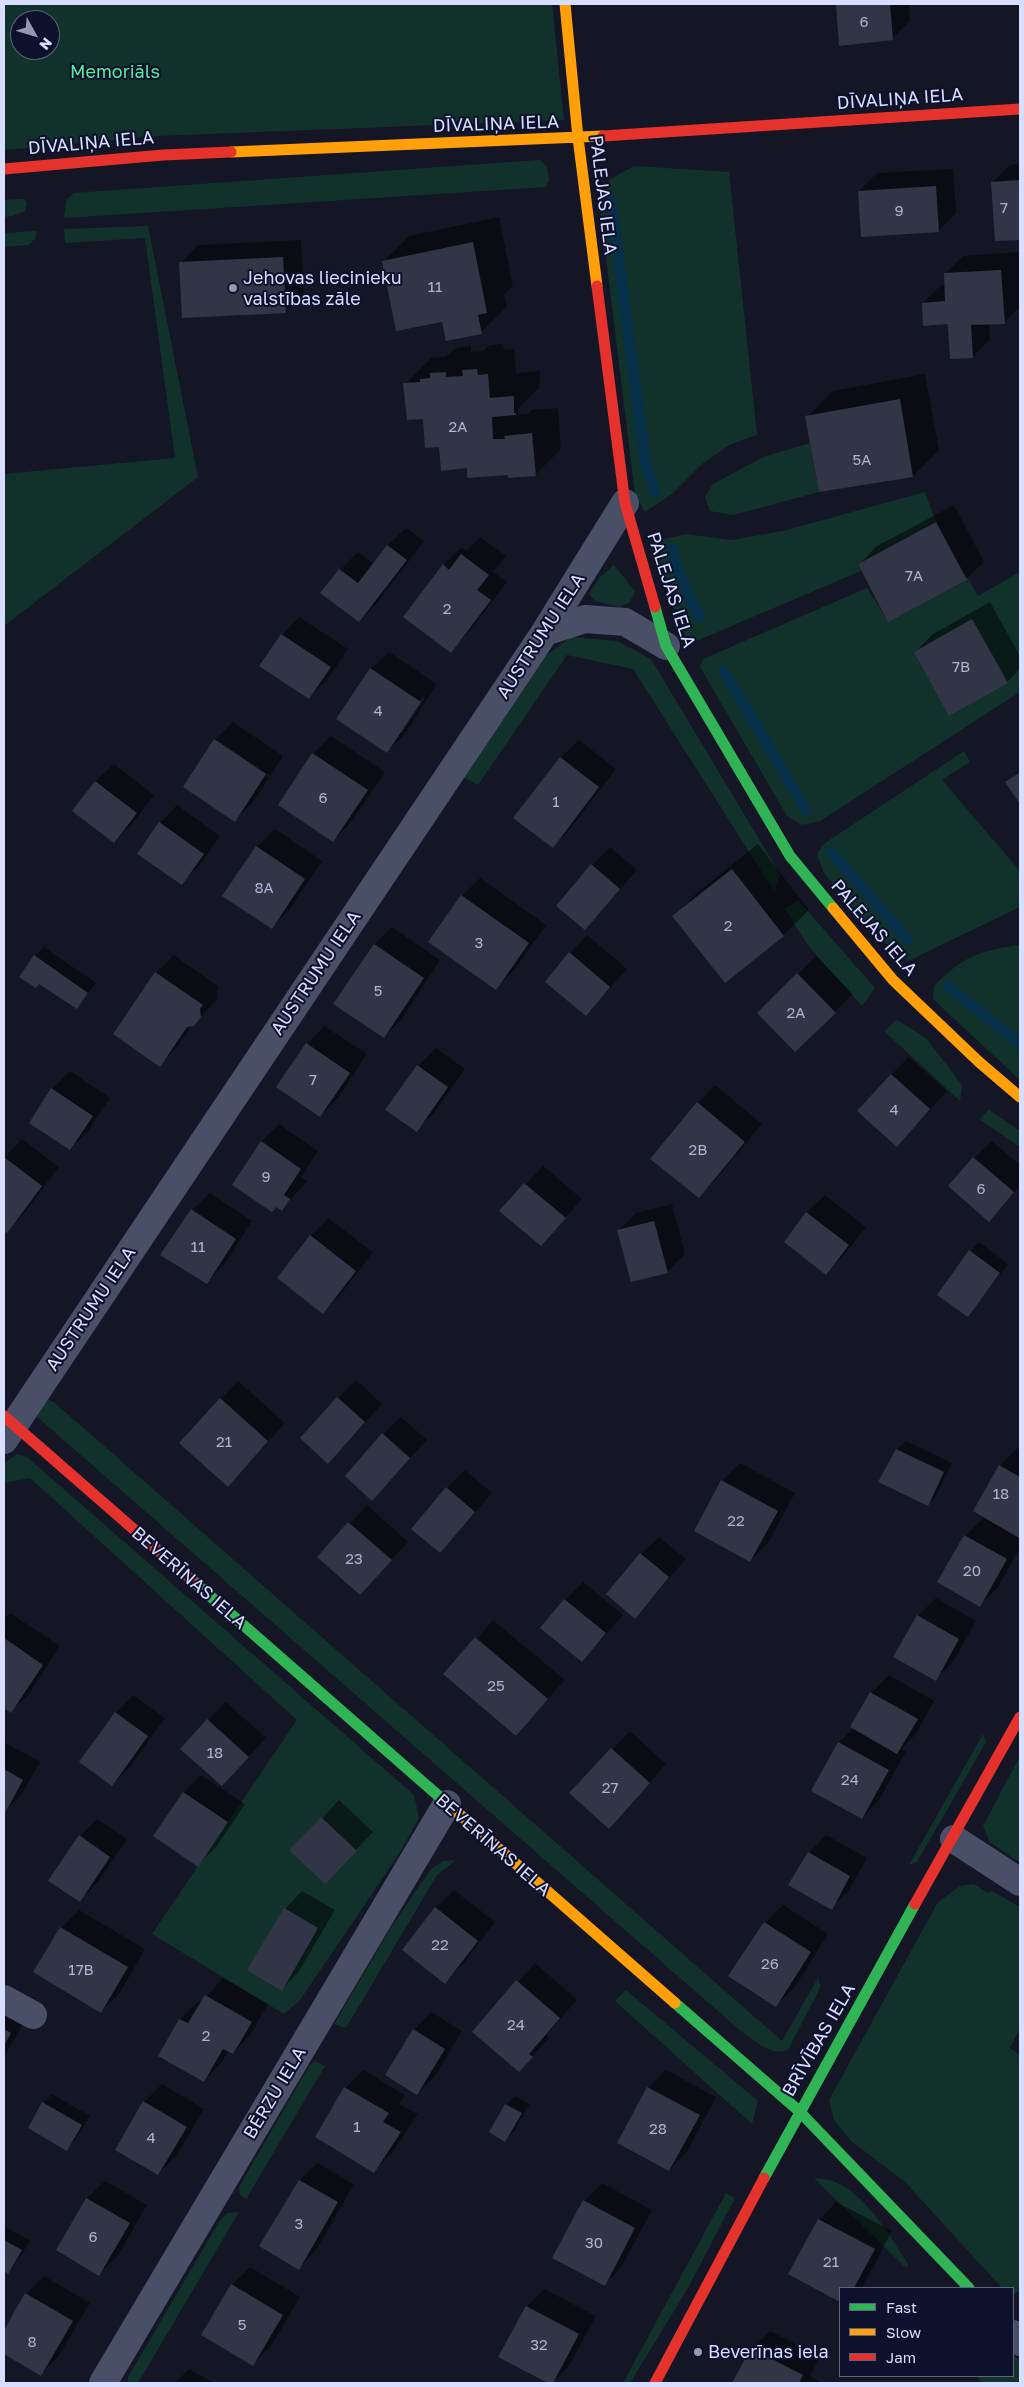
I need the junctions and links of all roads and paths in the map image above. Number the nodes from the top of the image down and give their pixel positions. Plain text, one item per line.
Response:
1 (565, 4) edge
2 (1020, 109) edge
3 (578, 138) junction
4 (4, 169) edge
5 (625, 503) junction
6 (545, 632) junction
7 (666, 646) junction
8 (1020, 1097) edge
9 (7, 1427) edge
10 (1020, 1717) edge
11 (447, 1804) junction
12 (954, 1839) junction
13 (1020, 1882) edge
14 (4, 1999) edge
15 (33, 2015) dead end
16 (799, 2112) junction
17 (968, 2287) edge
18 (103, 2383) edge
19 (655, 2383) edge

1 - 3 street, PALEJAS IELA
2 - 3 street, DĪVALIŅA IELA
3 - 4 street, DĪVALIŅA IELA
3 - 5 street, PALEJAS IELA
5 - 6 street, AUSTRUMU IELA
5 - 7 street, PALEJAS IELA
6 - 7 street
6 - 9 street, AUSTRUMU IELA
7 - 8 street, PALEJAS IELA
9 - 11 street, BEVERĪNAS IELA
10 - 12 street, BRĪVĪBAS IELA
11 - 16 street, BEVERĪNAS IELA
11 - 18 street, BĒRZU IELA
12 - 13 street
12 - 16 street, BRĪVĪBAS IELA
14 - 15 street
16 - 17 street, BEVERĪNAS IELA
16 - 19 street, BRĪVĪBAS IELA

